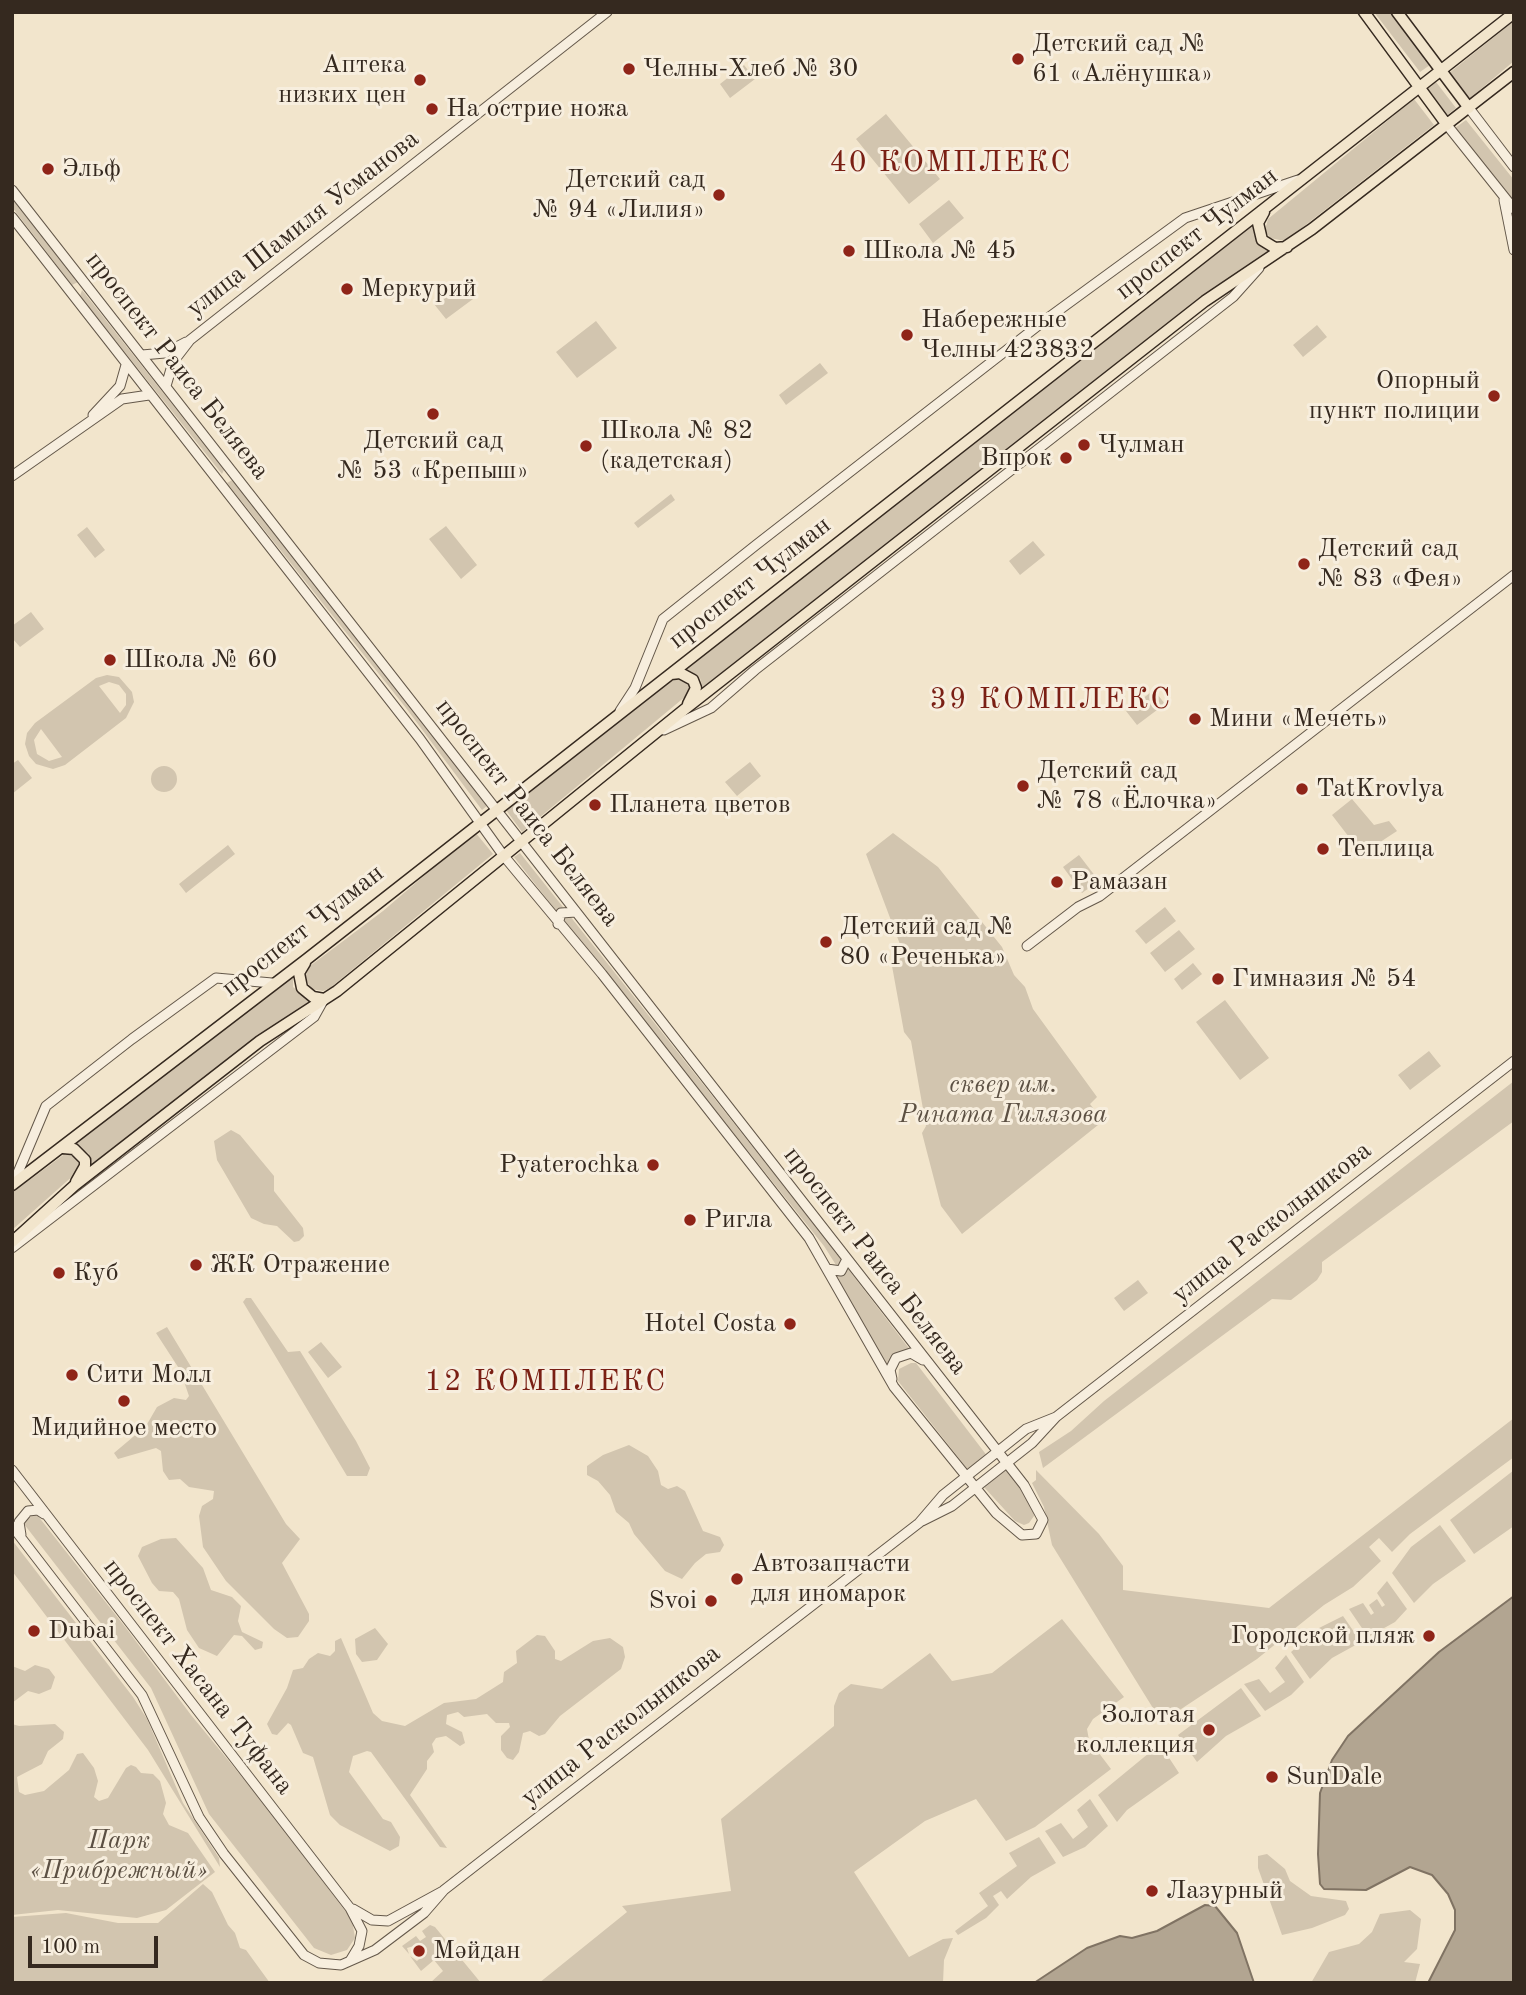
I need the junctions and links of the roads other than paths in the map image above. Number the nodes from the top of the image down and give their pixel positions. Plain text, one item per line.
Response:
1 (607, 12) edge
2 (1364, 12) edge
3 (1397, 12) edge
4 (1514, 13) edge
5 (1440, 71) junction
6 (1514, 72) edge
7 (1419, 87) junction
8 (1469, 108) junction
9 (1447, 125) junction
10 (1514, 167) edge
11 (1307, 177) junction
12 (12, 190) edge
13 (1503, 195) junction
14 (1265, 209) junction
15 (1514, 209) edge
16 (12, 217) edge
17 (1287, 247) junction
18 (1514, 250) edge
19 (1262, 264) junction
20 (90, 289) junction
21 (76, 299) junction
22 (190, 340) junction
23 (142, 355) junction
24 (126, 365) junction
25 (166, 386) junction
26 (149, 395) junction
27 (87, 422) junction
28 (228, 465) junction
29 (12, 476) edge
30 (213, 476) junction
31 (1514, 575) edge
32 (671, 674) junction
33 (685, 709) junction
34 (620, 710) junction
35 (653, 736) junction
36 (495, 808) junction
37 (478, 822) junction
38 (520, 841) junction
39 (503, 855) junction
40 (577, 913) junction
41 (558, 924) junction
42 (1027, 946) dead end
43 (307, 958) junction
44 (272, 984) junction
45 (324, 999) junction
46 (1514, 1061) edge
47 (63, 1148) junction
48 (13, 1185) edge
49 (75, 1185) junction
50 (12, 1242) edge
51 (12, 1248) edge
52 (846, 1259) junction
53 (827, 1269) junction
54 (927, 1363) junction
55 (894, 1387) junction
56 (1056, 1417) junction
57 (998, 1452) junction
58 (1007, 1463) junction
59 (12, 1470) edge
60 (967, 1477) junction
61 (975, 1488) junction
62 (51, 1521) junction
63 (919, 1523) junction
64 (12, 1526) edge
65 (22, 1537) junction
66 (444, 1890) junction
67 (351, 1908) junction
68 (350, 1961) junction

1 - 22 street, улица Шамиля Усманова
2 - 7 main road
3 - 5 main road
4 - 5 main road, проспект Чулман
5 - 7 main road, проспект Чулман
5 - 8 main road
6 - 8 main road
7 - 9 main road
7 - 11 main road, проспект Чулман
8 - 9 main road
8 - 10 street
9 - 13 street
9 - 17 main road
11 - 14 main road, проспект Чулман
11 - 34 street
12 - 20 street, проспект Раиса Беляева
13 - 15 street
13 - 18 street
14 - 17 main road
14 - 32 main road, проспект Чулман
16 - 21 street, проспект Раиса Беляева
17 - 19 main road
19 - 33 main road
19 - 35 street
20 - 21 street
20 - 23 street, проспект Раиса Беляева
21 - 24 street, проспект Раиса Беляева
22 - 23 street, улица Шамиля Усманова
22 - 25 street, улица Шамиля Усманова
23 - 25 street, проспект Раиса Беляева
24 - 26 street, проспект Раиса Беляева
24 - 27 street
25 - 28 street, проспект Раиса Беляева
26 - 27 street
26 - 30 street, проспект Раиса Беляева
27 - 29 street
28 - 30 street
28 - 36 street, проспект Раиса Беляева
30 - 37 street, проспект Раиса Беляева
31 - 42 street
32 - 33 main road
32 - 34 main road, проспект Чулман
33 - 35 main road
34 - 36 main road, проспект Чулман
35 - 38 main road
36 - 37 main road, проспект Чулман
36 - 38 street, проспект Раиса Беляева
37 - 39 street, проспект Раиса Беляева
37 - 43 main road, проспект Чулман
38 - 39 main road
38 - 40 street, проспект Раиса Беляева
39 - 41 street, проспект Раиса Беляева
39 - 45 main road
40 - 41 street
40 - 52 street, проспект Раиса Беляева
41 - 53 street, проспект Раиса Беляева
43 - 44 main road, проспект Чулман
43 - 45 main road
44 - 47 main road, проспект Чулман
44 - 48 street
45 - 49 main road
45 - 51 street
46 - 56 street, улица Раскольникова
47 - 48 main road, проспект Чулман
47 - 49 main road
49 - 50 main road
52 - 53 street
52 - 54 street, проспект Раиса Беляева
53 - 55 street, проспект Раиса Беляева
54 - 55 street
54 - 57 street, проспект Раиса Беляева
55 - 60 street, проспект Раиса Беляева
56 - 57 street, улица Раскольникова
56 - 58 street, улица Раскольникова
57 - 58 street, проспект Раиса Беляева
57 - 60 street, улица Раскольникова
58 - 61 street, улица Раскольникова
58 - 61 street, проспект Раиса Беляева
59 - 62 street, проспект Хасана Туфана
60 - 61 street, проспект Раиса Беляева
60 - 63 street, улица Раскольникова
61 - 63 street, улица Раскольникова
62 - 65 street
62 - 67 street, проспект Хасана Туфана
63 - 66 street, улица Раскольникова
64 - 65 street, проспект Хасана Туфана
65 - 68 street, проспект Хасана Туфана
66 - 67 street
66 - 68 street, улица Раскольникова
67 - 68 street

